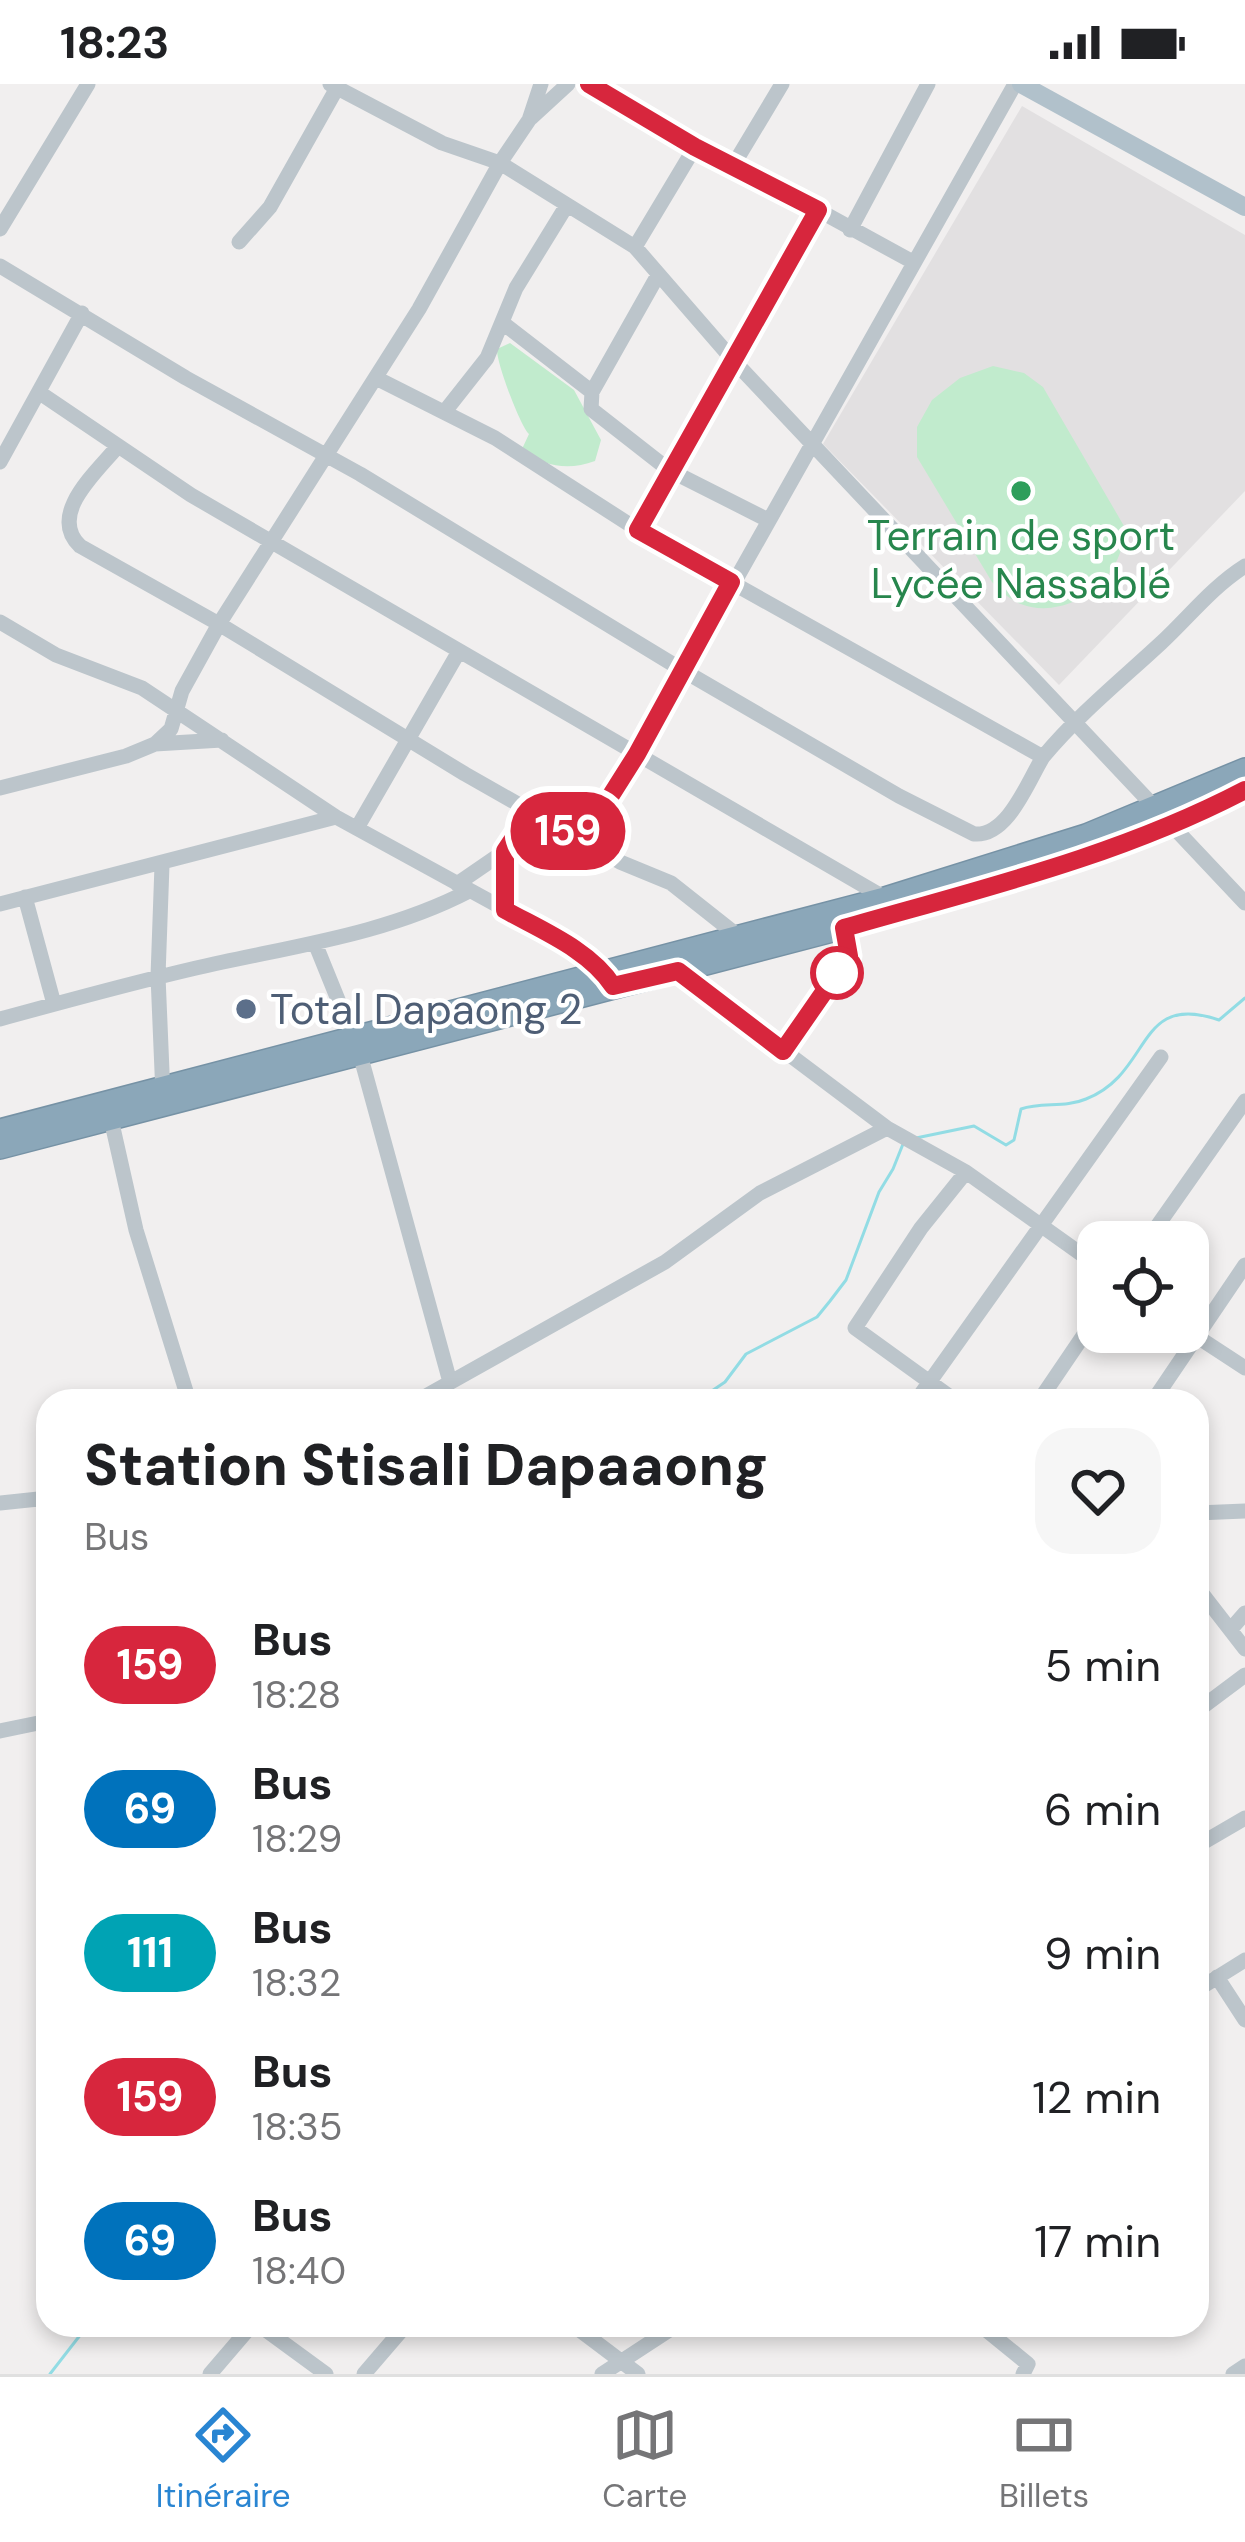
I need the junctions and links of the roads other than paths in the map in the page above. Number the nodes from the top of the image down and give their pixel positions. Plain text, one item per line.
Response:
1 (88, 84) edge
2 (541, 84) edge
3 (568, 84) edge
4 (589, 84) edge
5 (782, 84) edge
6 (928, 84) edge
7 (1018, 84) edge
8 (334, 86) edge
9 (621, 92) edge
10 (529, 120) junction
11 (695, 147) junction
12 (500, 163) junction
13 (734, 164) junction
14 (567, 205) junction
15 (1245, 207) edge
16 (818, 210) junction
17 (0, 229) edge
18 (850, 230) junction
19 (239, 242) dead end
20 (635, 247) junction
21 (913, 262) junction
22 (0, 266) edge
23 (658, 275) junction
24 (82, 313) junction
25 (504, 325) junction
26 (733, 360) junction
27 (376, 378) junction
28 (592, 392) junction
29 (40, 393) junction
30 (446, 410) junction
31 (118, 446) junction
32 (813, 446) junction
33 (327, 455) junction
34 (0, 462) edge
35 (669, 470) junction
36 (768, 520) junction
37 (638, 530) junction
38 (274, 540) junction
39 (1245, 566) edge
40 (731, 582) junction
41 (0, 622) edge
42 (219, 624) junction
43 (458, 653) junction
44 (684, 671) junction
45 (176, 709) junction
46 (1072, 722) junction
47 (222, 740) junction
48 (409, 740) junction
49 (155, 745) junction
50 (637, 754) junction
51 (1043, 757) junction
52 (1245, 769) edge
53 (0, 788) edge
54 (1245, 790) edge
55 (531, 812) junction
56 (335, 817) junction
57 (1161, 818) junction
58 (357, 828) junction
59 (584, 838) junction
60 (505, 851) junction
61 (161, 865) junction
62 (463, 888) junction
63 (25, 897) junction
64 (885, 898) junction
65 (1245, 903) edge
66 (0, 904) edge
67 (505, 910) junction
68 (844, 928) junction
69 (738, 936) junction
70 (315, 944) junction
71 (678, 971) junction
72 (158, 976) junction
73 (609, 979) junction
74 (54, 1004) junction
75 (0, 1019) edge
76 (357, 1046) junction
77 (783, 1051) junction
78 (1161, 1057) dead end
79 (163, 1097) junction
80 (1245, 1101) edge
81 (111, 1119) junction
82 (886, 1128) junction
83 (0, 1130) edge
84 (0, 1148) edge
85 (966, 1172) junction
86 (1161, 1221) edge
87 (1040, 1226) junction
88 (1077, 1252) edge
89 (1244, 1269) edge
90 (1209, 1311) edge
91 (1077, 1345) edge
92 (1209, 1345) edge
93 (1180, 1353) edge
94 (1245, 1368) edge
95 (930, 1380) junction
96 (450, 1382) junction
97 (185, 1389) edge
98 (438, 1389) edge
99 (924, 1389) edge
100 (941, 1389) edge
101 (1047, 1389) edge
102 (1160, 1389) edge
103 (36, 1499) edge
104 (0, 1503) edge
105 (1245, 1511) edge
106 (1209, 1512) edge
107 (1209, 1602) edge
108 (1245, 1613) edge
109 (1231, 1629) junction
110 (1245, 1649) edge
111 (1245, 1676) edge
112 (1209, 1702) edge
113 (36, 1724) edge
114 (0, 1731) edge
115 (1245, 1818) edge
116 (1209, 1839) edge
117 (1245, 1960) edge
118 (1216, 1977) junction
119 (1209, 1982) edge
120 (1245, 2020) edge
121 (244, 2337) edge
122 (272, 2337) edge
123 (396, 2337) edge
124 (589, 2337) edge
125 (658, 2337) edge
126 (992, 2337) edge
127 (621, 2361) junction
128 (1025, 2369) edge
129 (210, 2374) edge
130 (326, 2374) edge
131 (364, 2374) edge
132 (602, 2374) edge
133 (638, 2374) edge
134 (1044, 2374) edge

1 - 17 street
2 - 10 street
3 - 10 street
4 - 9 street
5 - 13 street
6 - 18 street
7 - 15 main road
7 - 21 street
8 - 12 street
8 - 19 street
9 - 11 street
10 - 12 street
11 - 13 street
11 - 20 street
12 - 14 street
12 - 27 street
13 - 16 street
14 - 20 street
14 - 25 street
16 - 18 street
16 - 26 street
18 - 21 street
20 - 23 street
21 - 32 street
22 - 24 street
23 - 26 street
23 - 28 street
24 - 29 street
24 - 33 street
25 - 28 street
25 - 30 street
26 - 32 street
26 - 35 street
27 - 30 street
27 - 33 street
28 - 35 street
29 - 31 street
29 - 34 street
30 - 37 street
31 - 38 street
31 - 42 street
32 - 36 street
32 - 46 street
33 - 38 street
33 - 44 street
35 - 36 street
35 - 37 street
36 - 40 street
37 - 40 street
38 - 42 street
38 - 43 street
39 - 46 street
40 - 44 street
40 - 51 street
41 - 45 street
42 - 45 street
42 - 48 street
43 - 48 street
43 - 50 street
44 - 50 street
44 - 51 street
45 - 47 street
45 - 49 street
46 - 51 street
46 - 57 street
47 - 49 street
47 - 56 street
48 - 55 street
48 - 58 street
49 - 53 street
50 - 59 street
50 - 64 street
52 - 57 highway
54 - 57 highway
55 - 59 street
55 - 60 street
56 - 58 street
56 - 61 street
57 - 64 highway
57 - 65 street
57 - 68 highway
58 - 62 street
59 - 69 street
60 - 62 street
60 - 67 street
61 - 63 street
61 - 72 street
62 - 67 street
62 - 70 street
63 - 66 street
63 - 74 street
64 - 69 highway
67 - 73 street
68 - 71 highway
68 - 77 street
69 - 73 highway
70 - 72 street
70 - 76 street
71 - 73 highway
71 - 77 street
72 - 74 street
72 - 79 street
73 - 76 highway
74 - 75 street
76 - 79 highway
76 - 96 street
77 - 82 street
78 - 87 street
79 - 81 highway
79 - 83 highway
80 - 86 street
81 - 84 highway
81 - 97 street
82 - 85 street
82 - 96 street
85 - 87 street
85 - 95 street
87 - 88 street
87 - 95 street
89 - 90 street
91 - 101 street
92 - 94 street
93 - 102 street
95 - 99 street
95 - 100 street
96 - 98 street
103 - 104 street
105 - 106 street
107 - 109 street
108 - 109 street
109 - 110 street
111 - 112 street
113 - 114 street
115 - 116 street
117 - 118 street
118 - 119 street
118 - 120 street
121 - 129 street
122 - 130 street
123 - 131 street
124 - 127 street
125 - 127 street
126 - 128 street
127 - 132 street
127 - 133 street
128 - 134 street

